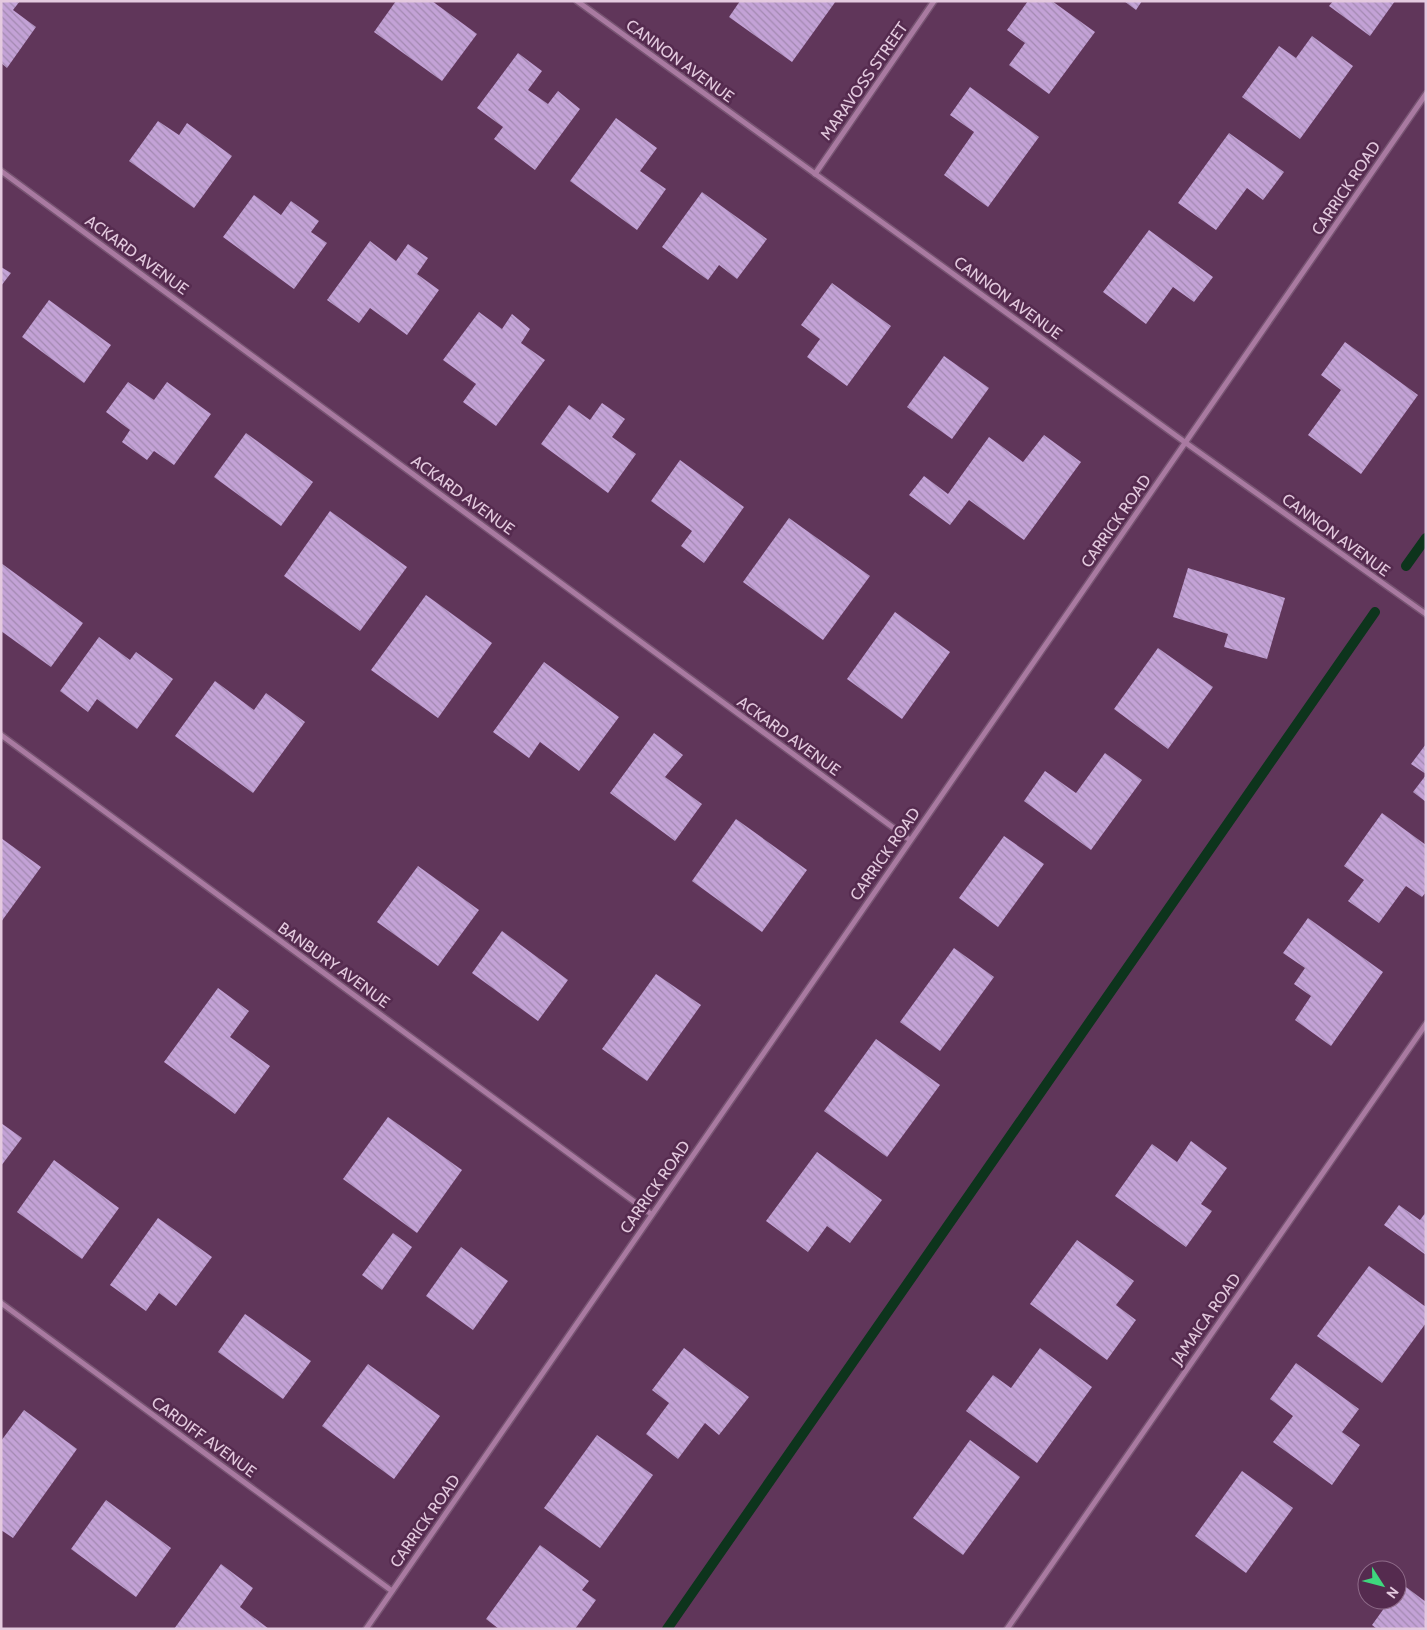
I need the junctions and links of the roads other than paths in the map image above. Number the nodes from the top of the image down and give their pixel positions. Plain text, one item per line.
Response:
1 (577, 1) edge
2 (934, 1) edge
3 (1426, 94) edge
4 (1, 171) edge
5 (815, 174) junction
6 (1186, 443) junction
7 (1426, 614) edge
8 (1, 735) edge
9 (910, 840) junction
10 (1426, 1024) edge
11 (651, 1214) junction
12 (1, 1302) edge
13 (392, 1592) junction
14 (366, 1629) edge
15 (1007, 1629) edge

1 - 5 street, CANNON AVENUE
2 - 5 street, MARAVOSS STREET
3 - 6 street, CARRICK ROAD
4 - 9 street, ACKARD AVENUE
5 - 6 street, CANNON AVENUE
6 - 7 street, CANNON AVENUE
6 - 9 street, CARRICK ROAD
8 - 11 street, BANBURY AVENUE
9 - 11 street, CARRICK ROAD
10 - 15 street, JAMAICA ROAD
11 - 13 street, CARRICK ROAD
12 - 13 street, CARDIFF AVENUE
13 - 14 street, CARRICK ROAD

